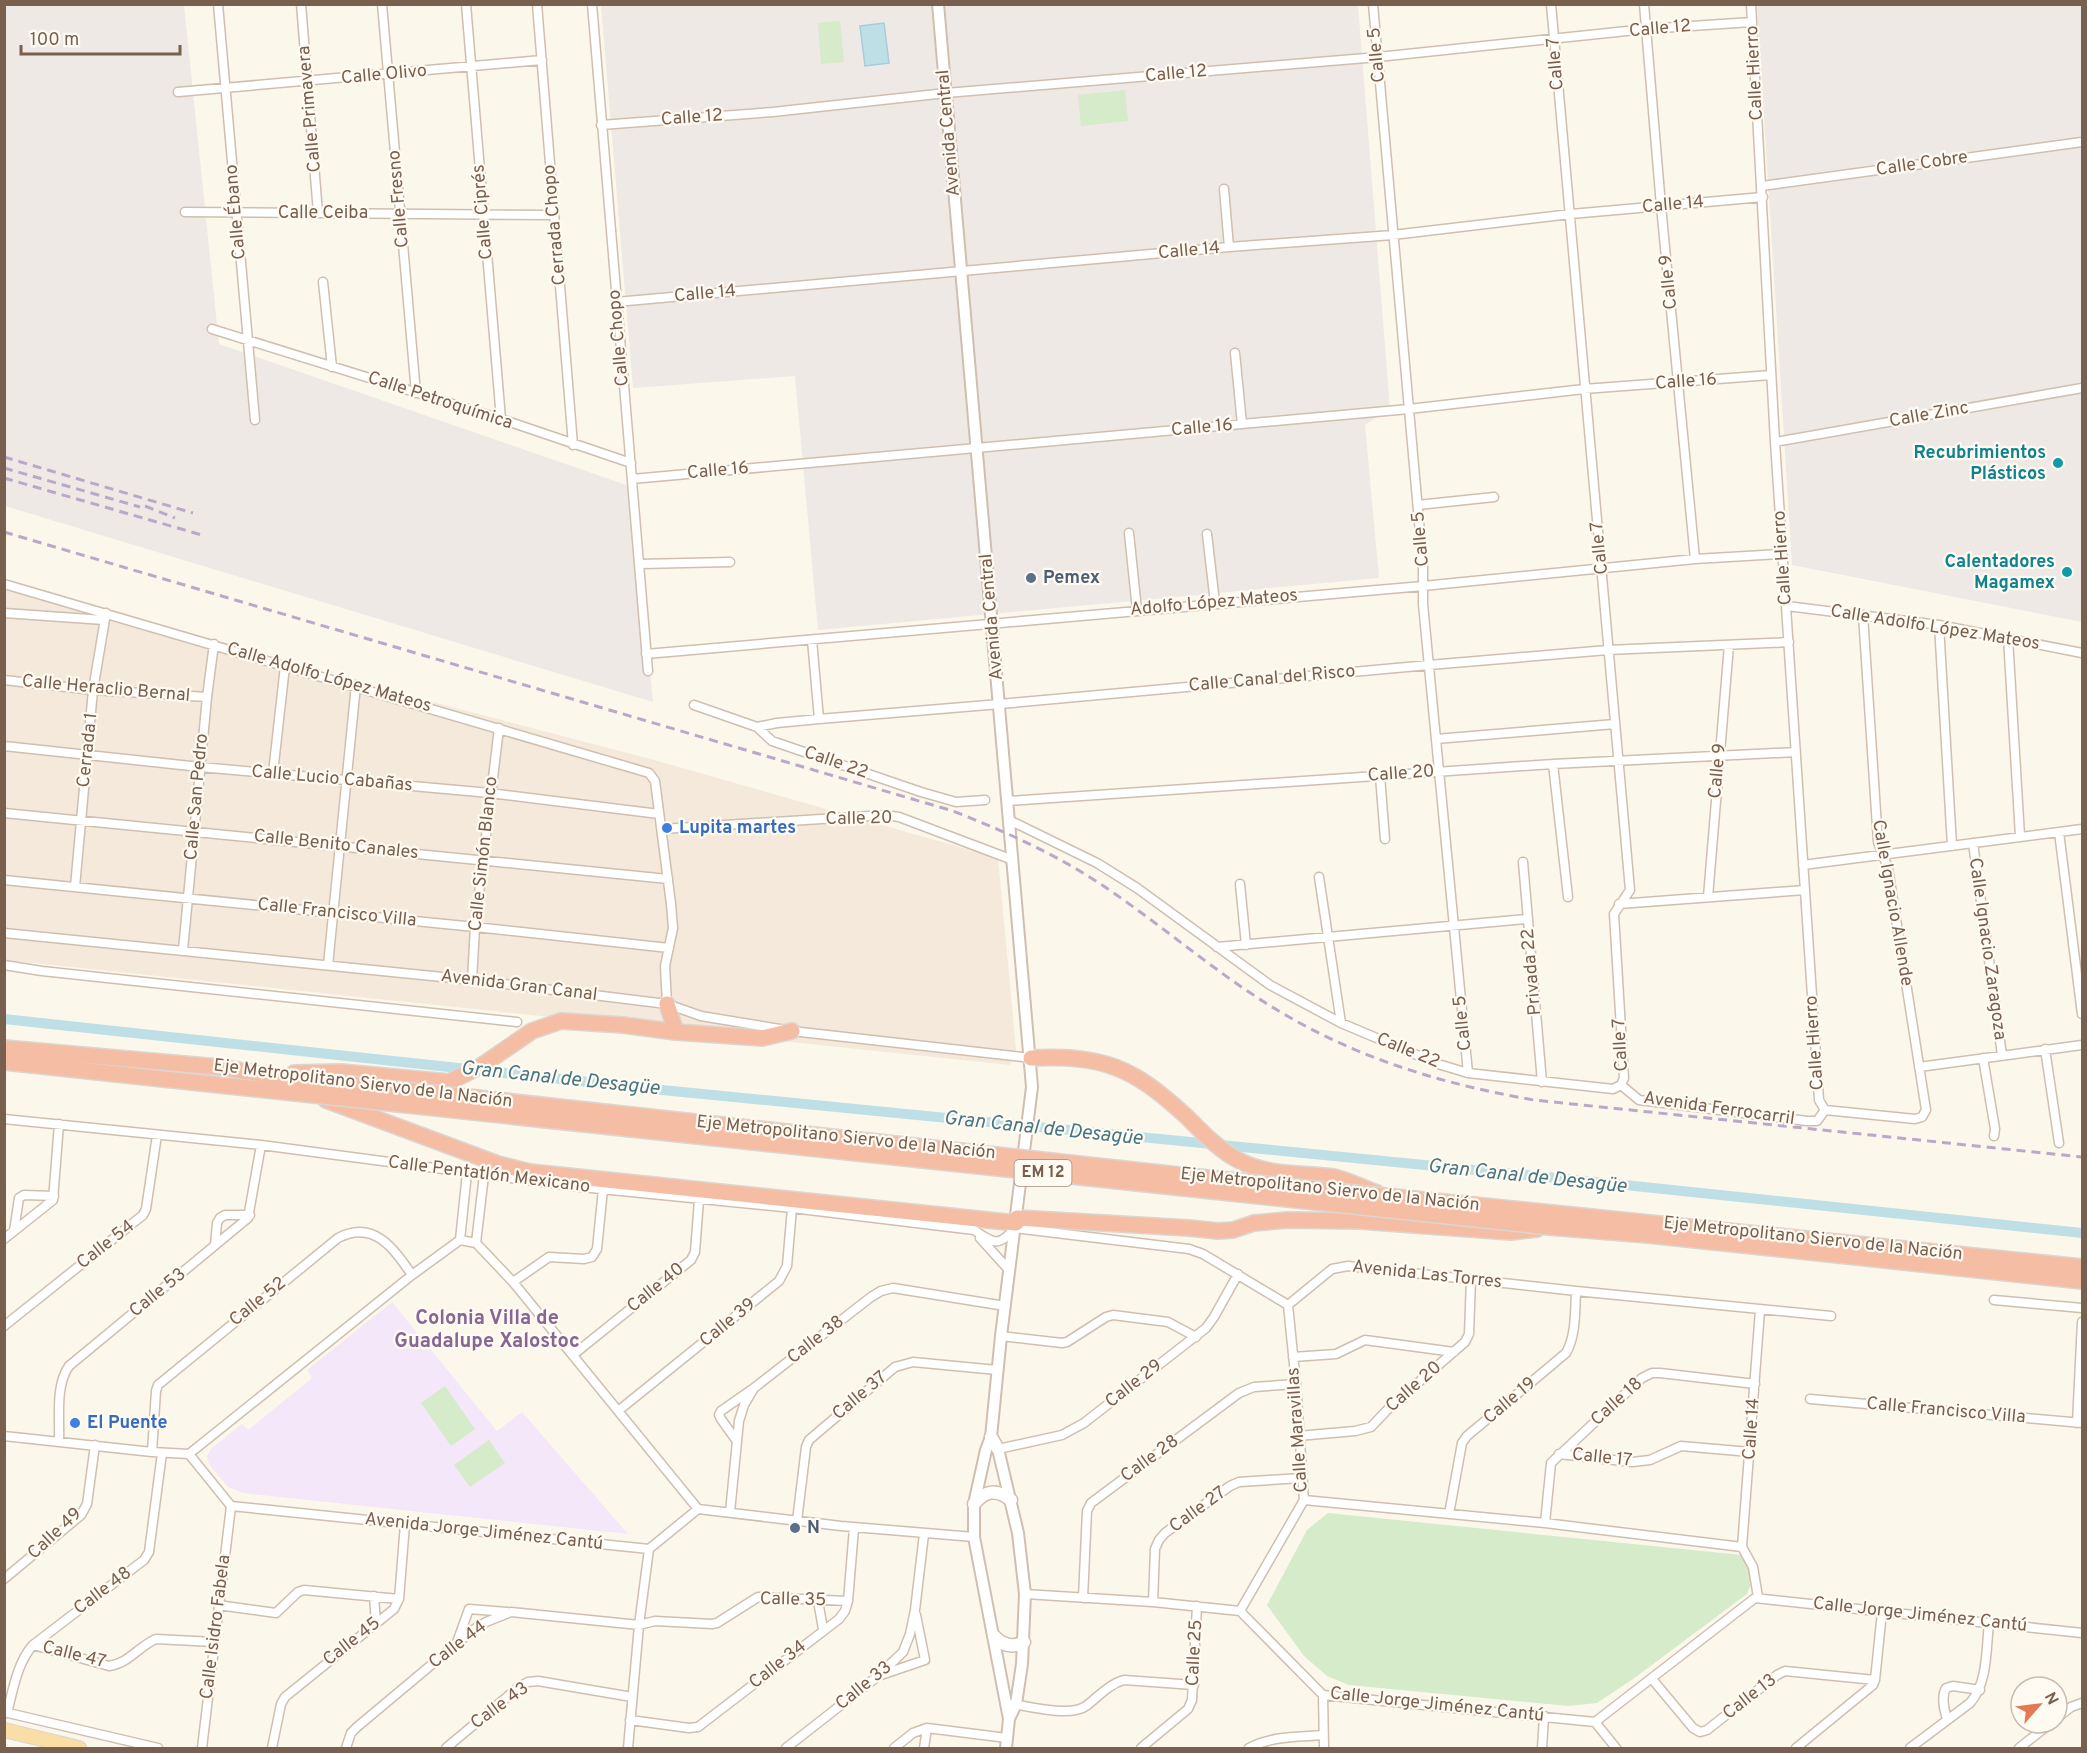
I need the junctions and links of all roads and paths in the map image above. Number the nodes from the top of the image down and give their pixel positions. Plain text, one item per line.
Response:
1 (218, 4) edge
2 (301, 4) edge
3 (382, 4) edge
4 (466, 4) edge
5 (537, 4) edge
6 (592, 4) edge
7 (938, 4) edge
8 (1373, 4) edge
9 (1551, 4) edge
10 (1644, 4) edge
11 (1751, 4) edge
12 (1752, 22) junction
13 (1646, 29) junction
14 (1554, 38) junction
15 (1378, 57) junction
16 (542, 60) junction
17 (471, 67) junction
18 (388, 74) junction
19 (308, 82) junction
20 (225, 88) junction
21 (178, 92) dead end
22 (946, 93) junction
23 (601, 125) junction
24 (2082, 142) edge
25 (1762, 186) junction
26 (1224, 189) dead end
27 (1763, 196) junction
28 (1660, 206) junction
29 (186, 212) dead end
30 (236, 213) junction
31 (318, 213) junction
32 (401, 213) junction
33 (482, 214) junction
34 (1571, 214) junction
35 (554, 215) junction
36 (1393, 235) junction
37 (1229, 247) junction
38 (961, 271) junction
39 (323, 282) dead end
40 (616, 302) junction
41 (212, 329) dead end
42 (248, 341) junction
43 (1235, 353) dead end
44 (332, 367) junction
45 (1771, 375) junction
46 (1679, 383) junction
47 (2082, 388) edge
48 (1584, 389) junction
49 (416, 393) junction
50 (1409, 409) junction
51 (255, 420) dead end
52 (501, 420) junction
53 (1242, 424) junction
54 (1775, 442) junction
55 (573, 445) junction
56 (976, 447) junction
57 (631, 464) junction
58 (632, 479) junction
59 (1494, 498) dead end
60 (1418, 505) junction
61 (1129, 533) dead end
62 (1207, 534) dead end
63 (1782, 554) junction
64 (1695, 559) junction
65 (730, 562) dead end
66 (640, 564) junction
67 (1603, 568) junction
68 (4, 584) edge
69 (1423, 586) junction
70 (1215, 603) junction
71 (1787, 606) junction
72 (1137, 610) junction
73 (4, 613) edge
74 (1863, 615) junction
75 (105, 617) junction
76 (993, 623) junction
77 (1939, 625) junction
78 (2008, 638) junction
79 (812, 640) junction
80 (1789, 642) junction
81 (214, 644) junction
82 (1729, 645) junction
83 (1608, 650) junction
84 (2082, 653) edge
85 (646, 654) junction
86 (1429, 665) junction
87 (285, 666) junction
88 (648, 671) dead end
89 (4, 680) edge
90 (356, 685) junction
91 (93, 690) junction
92 (207, 697) junction
93 (1000, 704) junction
94 (693, 705) dead end
95 (819, 719) junction
96 (1615, 724) junction
97 (499, 728) junction
98 (757, 728) junction
99 (1436, 738) junction
100 (4, 746) edge
101 (1796, 752) junction
102 (88, 755) junction
103 (1720, 755) junction
104 (1619, 761) junction
105 (1553, 764) junction
106 (200, 767) junction
107 (1439, 771) junction
108 (273, 773) junction
109 (1380, 776) junction
110 (346, 780) junction
111 (490, 793) junction
112 (985, 800) dead end
113 (1007, 801) junction
114 (4, 813) edge
115 (659, 814) junction
116 (80, 820) junction
117 (1009, 820) junction
118 (662, 829) junction
119 (2082, 829) edge
120 (194, 831) junction
121 (2060, 831) junction
122 (2020, 836) junction
123 (1385, 839) dead end
124 (1972, 843) junction
125 (339, 845) junction
126 (1952, 846) junction
127 (1883, 856) junction
128 (483, 859) junction
129 (1013, 860) junction
130 (1523, 862) dead end
131 (1803, 865) junction
132 (1318, 877) dead end
133 (668, 879) junction
134 (4, 880) edge
135 (1240, 884) dead end
136 (75, 887) junction
137 (1805, 890) junction
138 (1568, 897) dead end
139 (1708, 897) junction
140 (187, 899) junction
141 (1619, 904) junction
142 (333, 913) junction
143 (1527, 919) junction
144 (1453, 926) junction
145 (475, 927) junction
146 (4, 933) edge
147 (1327, 936) junction
148 (1246, 945) junction
149 (669, 948) junction
150 (1217, 948) junction
151 (183, 950) junction
152 (4, 965) edge
153 (328, 965) junction
154 (472, 980) junction
155 (667, 1004) junction
156 (2082, 1014) edge
157 (517, 1022) dead end
158 (1341, 1023) junction
159 (792, 1031) junction
160 (676, 1032) junction
161 (2082, 1045) edge
162 (4, 1048) edge
163 (2045, 1049) junction
164 (2002, 1055) junction
165 (1031, 1058) junction
166 (1983, 1058) junction
167 (4, 1062) edge
168 (1919, 1067) junction
169 (1468, 1073) junction
170 (267, 1075) junction
171 (1542, 1082) junction
172 (1621, 1085) junction
173 (316, 1096) junction
174 (1825, 1110) junction
175 (1922, 1116) joint
176 (4, 1119) edge
177 (59, 1124) junction
178 (157, 1135) junction
179 (1994, 1136) dead end
180 (2060, 1143) dead end
181 (261, 1145) junction
182 (467, 1173) junction
183 (484, 1175) junction
184 (603, 1189) junction
185 (1383, 1195) junction
186 (54, 1196) junction
187 (699, 1200) junction
188 (792, 1208) junction
189 (250, 1215) junction
190 (1016, 1223) junction
191 (1549, 1227) junction
192 (974, 1230) junction
193 (14, 1231) junction
194 (4, 1239) edge
195 (460, 1240) junction
196 (476, 1243) junction
197 (215, 1245) junction
198 (2082, 1267) edge
199 (1009, 1270) junction
200 (1238, 1274) junction
201 (412, 1275) junction
202 (1471, 1279) junction
203 (2082, 1281) edge
204 (513, 1282) junction
205 (1576, 1291) junction
206 (1994, 1300) dead end
207 (1288, 1305) junction
208 (1005, 1306) junction
209 (2082, 1308) edge
210 (1760, 1310) junction
211 (1831, 1316) dead end
212 (2082, 1322) edge
213 (4, 1326) edge
214 (1001, 1336) junction
215 (1196, 1337) junction
216 (1454, 1352) junction
217 (573, 1355) junction
218 (1293, 1357) junction
219 (998, 1370) junction
220 (1296, 1384) junction
221 (1755, 1384) junction
222 (754, 1388) junction
223 (1810, 1399) dead end
224 (618, 1411) junction
225 (2080, 1423) edge
226 (4, 1436) edge
227 (1298, 1436) junction
228 (736, 1440) junction
229 (59, 1441) junction
230 (995, 1443) junction
231 (94, 1445) junction
232 (152, 1452) junction
233 (1750, 1452) junction
234 (162, 1453) junction
235 (189, 1454) junction
236 (1559, 1454) junction
237 (1301, 1478) junction
238 (1011, 1500) junction
239 (1304, 1500) junction
240 (974, 1503) junction
241 (231, 1506) junction
242 (698, 1509) junction
243 (730, 1512) junction
244 (1449, 1514) junction
245 (797, 1521) junction
246 (1545, 1523) junction
247 (405, 1524) junction
248 (854, 1528) junction
249 (924, 1534) junction
250 (974, 1537) junction
251 (1742, 1547) junction
252 (649, 1549) junction
253 (4, 1579) edge
254 (1025, 1594) junction
255 (374, 1596) junction
256 (1083, 1598) junction
257 (1758, 1598) junction
258 (399, 1599) junction
259 (818, 1601) junction
260 (848, 1601) junction
261 (1153, 1602) junction
262 (218, 1605) junction
263 (1197, 1606) junction
264 (915, 1610) junction
265 (1240, 1611) junction
266 (511, 1612) junction
267 (1882, 1612) junction
268 (376, 1623) junction
269 (1989, 1623) junction
270 (639, 1625) junction
271 (823, 1629) junction
272 (2082, 1633) edge
273 (994, 1636) junction
274 (214, 1642) junction
275 (1024, 1642) junction
276 (33, 1645) junction
277 (456, 1645) junction
278 (878, 1676) junction
279 (1652, 1679) junction
280 (1875, 1680) junction
281 (1194, 1685) junction
282 (1980, 1690) junction
283 (1323, 1695) junction
284 (633, 1697) junction
285 (1004, 1702) junction
286 (1016, 1704) junction
287 (6, 1712) edge
288 (1545, 1716) junction
289 (1009, 1719) junction
290 (1947, 1719) junction
291 (630, 1720) junction
292 (1595, 1722) junction
293 (927, 1728) junction
294 (4, 1730) edge
295 (1322, 1735) junction
296 (2036, 1735) edge
297 (1006, 1743) edge
298 (449, 1748) edge
299 (79, 1749) edge
300 (158, 1749) edge
301 (202, 1749) edge
302 (272, 1749) edge
303 (346, 1749) edge
304 (628, 1749) edge
305 (786, 1749) edge
306 (894, 1749) edge
307 (924, 1749) edge
308 (1141, 1749) edge
309 (1249, 1749) edge
310 (1324, 1749) edge
311 (1542, 1749) edge
312 (1616, 1749) edge
313 (1796, 1749) edge
314 (1910, 1749) edge
315 (2019, 1749) edge

1 - 20 street, Calle Ébano
2 - 19 street, Calle Primavera
3 - 18 street, Calle Fresno
4 - 17 street, Calle Ciprés
5 - 16 street, Cerrada Chopo
6 - 23 street, Calle Chopo
7 - 22 street, Avenida Central
8 - 15 street, Calle 5
9 - 14 street, Calle 7
10 - 13 street, Calle 9
11 - 12 street, Calle Hierro
12 - 13 street, Calle 12
12 - 25 street, Calle Hierro
13 - 14 street, Calle 12
13 - 28 street, Calle 9
14 - 15 street, Calle 12
14 - 34 street, Calle 7
15 - 22 street, Calle 12
15 - 36 street, Calle 5
16 - 17 street, Calle Olivo
16 - 35 street, Cerrada Chopo
17 - 18 street, Calle Olivo
17 - 33 street, Calle Ciprés
18 - 19 street, Calle Olivo
18 - 32 street, Calle Fresno
19 - 20 street, Calle Olivo
19 - 31 street, Calle Primavera
20 - 21 street, Calle Olivo
20 - 30 street, Calle Ébano
22 - 23 street, Calle 12
22 - 38 street, Avenida Central
23 - 40 street, Calle Chopo
24 - 25 street, Calle Cobre
25 - 27 street, Calle Hierro
26 - 37 street
27 - 28 street, Calle 14
27 - 45 street, Calle Hierro
28 - 34 street, Calle 14
28 - 46 street, Calle 9
29 - 30 street, Calle Ceiba
30 - 31 street, Calle Ceiba
30 - 42 street, Calle Ébano
31 - 32 street, Calle Ceiba
32 - 33 street, Calle Ceiba
32 - 49 street, Calle Fresno
33 - 35 street, Calle Ceiba
33 - 52 street, Calle Ciprés
34 - 36 street, Calle 14
34 - 48 street, Calle 7
35 - 55 street, Cerrada Chopo
36 - 37 street, Calle 14
36 - 50 street, Calle 5
37 - 38 street, Calle 14
38 - 40 street, Calle 14
38 - 56 street, Avenida Central
39 - 44 street
40 - 57 street, Calle Chopo
41 - 42 street, Calle Petroquímica
42 - 44 street, Calle Petroquímica
42 - 51 street, Calle Ébano
43 - 53 street
44 - 49 street, Calle Petroquímica
45 - 46 street, Calle 16
45 - 54 street, Calle Hierro
46 - 48 street, Calle 16
46 - 64 street, Calle 9
47 - 54 street, Calle Zinc
48 - 50 street, Calle 16
48 - 67 street, Calle 7
49 - 52 street, Calle Petroquímica
50 - 53 street, Calle 16
50 - 60 street, Calle 5
52 - 55 street, Calle Petroquímica
53 - 56 street, Calle 16
54 - 63 street, Calle Hierro
55 - 57 street, Calle Petroquímica
56 - 58 street, Calle 16
56 - 76 street, Avenida Central
57 - 58 street, Calle Chopo
58 - 66 street, Calle Chopo
59 - 60 street
60 - 69 street, Calle 5
61 - 72 street
62 - 70 street
63 - 64 street, Adolfo López Mateos
63 - 71 street, Calle Hierro
64 - 67 street, Adolfo López Mateos
65 - 66 street
66 - 85 street, Calle Chopo
67 - 69 street, Adolfo López Mateos
67 - 83 street, Calle 7
68 - 75 street, Calle Adolfo López Mateos
69 - 70 street, Adolfo López Mateos
69 - 86 street, Calle 5
70 - 72 street, Adolfo López Mateos
71 - 74 street, Calle Adolfo López Mateos
71 - 80 street, Calle Hierro
72 - 76 street, Adolfo López Mateos
73 - 75 street
74 - 77 street, Calle Adolfo López Mateos
74 - 127 street, Calle Ignacio Allende
75 - 81 street, Calle Adolfo López Mateos
75 - 91 street, Cerrada 1
76 - 79 street, Adolfo López Mateos
76 - 93 street, Avenida Central
77 - 78 street, Calle Adolfo López Mateos
77 - 126 street
78 - 84 street, Calle Adolfo López Mateos
78 - 122 street
79 - 85 street, Adolfo López Mateos
79 - 95 street
80 - 82 street, Calle Canal del Risco
80 - 101 street, Calle Hierro
81 - 87 street, Calle Adolfo López Mateos
81 - 92 street, Calle San Pedro
82 - 83 street, Calle Canal del Risco
82 - 103 street, Calle 9
83 - 86 street, Calle Canal del Risco
83 - 96 street, Calle 7
85 - 88 street, Calle Chopo
86 - 93 street, Calle Canal del Risco
86 - 99 street, Calle 5
87 - 90 street, Calle Adolfo López Mateos
87 - 108 street
89 - 91 street, Calle Heraclio Bernal
90 - 97 street, Calle Adolfo López Mateos
90 - 110 street
91 - 92 street, Calle Heraclio Bernal
91 - 102 street, Cerrada 1
92 - 106 street, Calle San Pedro
93 - 95 street, Calle Canal del Risco
93 - 113 street, Avenida Central
94 - 98 street, Calle 22
95 - 98 street, Calle Canal del Risco
96 - 99 street
96 - 104 street, Calle 7
97 - 111 street, Calle Simón Blanco
97 - 115 street, Calle Adolfo López Mateos
98 - 112 street, Calle 22
99 - 107 street, Calle 5
100 - 102 street, Calle Lucio Cabañas
101 - 103 street, Calle 20
101 - 131 street, Calle Hierro
102 - 106 street, Calle Lucio Cabañas
102 - 116 street, Cerrada 1
103 - 104 street, Calle 20
103 - 139 street, Calle 9
104 - 105 street, Calle 20
104 - 141 street, Calle 7
105 - 107 street, Calle 20
105 - 138 street
106 - 108 street, Calle Lucio Cabañas
106 - 120 street, Calle San Pedro
107 - 109 street, Calle 20
107 - 144 street, Calle 5
108 - 110 street, Calle Lucio Cabañas
109 - 113 street, Calle 20
109 - 123 street
110 - 111 street, Calle Lucio Cabañas
110 - 125 street
111 - 115 street, Calle Lucio Cabañas
111 - 128 street, Calle Simón Blanco
113 - 117 street, Avenida Central
114 - 116 street, Calle Benito Canales
115 - 118 street
116 - 120 street, Calle Benito Canales
116 - 136 street, Cerrada 1
117 - 129 street, Avenida Central
117 - 150 street, Calle 22
118 - 129 street, Calle 20
118 - 133 street
119 - 121 street
120 - 125 street, Calle Benito Canales
120 - 140 street, Calle San Pedro
121 - 122 street
121 - 156 street
122 - 124 street
124 - 126 street
124 - 164 street, Calle Ignacio Zaragoza
125 - 128 street, Calle Benito Canales
125 - 142 street
126 - 127 street
127 - 131 street
127 - 168 street, Calle Ignacio Allende
128 - 133 street, Calle Benito Canales
128 - 145 street, Calle Simón Blanco
129 - 165 street, Avenida Central
130 - 143 street, Privada 22
131 - 137 street, Calle Hierro
132 - 147 street
133 - 149 street
134 - 136 street, Calle Francisco Villa
135 - 148 street
136 - 140 street, Calle Francisco Villa
137 - 139 street
137 - 174 street, Calle Hierro
139 - 141 street
140 - 142 street, Calle Francisco Villa
140 - 151 street, Calle San Pedro
141 - 172 street, Calle 7
142 - 145 street, Calle Francisco Villa
142 - 153 street
143 - 144 street
143 - 171 street, Privada 22
144 - 147 street
144 - 169 street, Calle 5
145 - 149 street, Calle Francisco Villa
145 - 154 street, Calle Simón Blanco
146 - 151 street, Avenida Gran Canal
147 - 148 street
147 - 158 street
148 - 150 street
149 - 155 street
150 - 158 street, Calle 22
151 - 153 street, Avenida Gran Canal
152 - 157 street
153 - 154 street, Avenida Gran Canal
154 - 155 street, Avenida Gran Canal
155 - 159 street, Avenida Gran Canal
155 - 160 highway
158 - 169 street, Calle 22
159 - 160 highway
159 - 165 street, Avenida Gran Canal
160 - 170 highway, bridge
161 - 163 street
162 - 170 highway, Eje Metropolitano Siervo de la Nación / EM 12, bridge
163 - 164 street
163 - 180 street
164 - 166 street
165 - 185 highway
165 - 190 street, Avenida Central
166 - 168 street
166 - 179 street, Calle Ignacio Zaragoza
167 - 173 highway, Eje Metropolitano Siervo de la Nación / EM 12, bridge
168 - 175 street, Calle Ignacio Allende
169 - 171 street, Calle 22
170 - 185 highway, Eje Metropolitano Siervo de la Nación / EM 12, bridge
171 - 172 street, Calle 22
172 - 174 street, Avenida Ferrocarril
173 - 190 highway, bridge
173 - 191 highway, Eje Metropolitano Siervo de la Nación / EM 12, bridge
174 - 175 street, Avenida Ferrocarril
176 - 177 street, Calle Pentatlón Mexicano
177 - 178 street, Calle Pentatlón Mexicano
177 - 186 street
178 - 181 street, Calle Pentatlón Mexicano
178 - 213 street, Calle 54
181 - 182 street, Calle Pentatlón Mexicano
181 - 189 street
182 - 183 street, Calle Pentatlón Mexicano
182 - 195 street
183 - 184 street, Calle Pentatlón Mexicano
183 - 196 street
184 - 187 street, Calle Pentatlón Mexicano
184 - 204 street
185 - 198 highway, Eje Metropolitano Siervo de la Nación / EM 12, bridge
186 - 193 street
186 - 193 street
187 - 188 street, Calle Pentatlón Mexicano
187 - 217 street, Calle 40
188 - 192 street, Calle Pentatlón Mexicano
188 - 224 street, Calle 39
189 - 197 street, Calle 53
189 - 197 street
190 - 191 highway, bridge
190 - 192 street, Calle Pentatlón Mexicano
190 - 199 street, Avenida Central
190 - 200 street
191 - 203 highway, Eje Metropolitano Siervo de la Nación / EM 12, bridge
192 - 199 street
193 - 194 street
195 - 196 street
195 - 201 street
196 - 204 street
197 - 229 street, Calle 53
199 - 208 street, Avenida Central
200 - 207 street
200 - 215 street, Calle 29
201 - 232 street, Calle 52
201 - 235 street
202 - 205 street, Avenida Las Torres
202 - 207 street, Avenida Las Torres
202 - 216 street, Calle 20
204 - 217 street
205 - 210 street, Avenida Las Torres
205 - 244 street, Calle 19
206 - 209 street
207 - 218 street, Calle Maravillas
208 - 214 street, Avenida Central
208 - 222 street, Calle 38
210 - 211 street, Avenida Las Torres
210 - 221 street, Calle 14
212 - 225 street
214 - 215 street
214 - 219 street, Avenida Central
215 - 230 street, Calle 29
216 - 218 street
216 - 227 street, Calle 20
217 - 224 street
218 - 220 street, Calle Maravillas
219 - 230 street, Avenida Central
219 - 245 street, Calle 37
220 - 227 street, Calle Maravillas
220 - 256 street, Calle 28
221 - 233 street, Calle 14
221 - 236 street, Calle 18
222 - 228 street, Calle 38
222 - 228 street
223 - 225 street, Calle Francisco Villa
224 - 242 street
226 - 229 street
227 - 237 street, Calle Maravillas
228 - 243 street, Calle 38
229 - 231 street
230 - 238 street
230 - 240 street
231 - 232 street
231 - 253 street, Calle 49
232 - 234 street
233 - 236 street, Calle 17
233 - 251 street, Calle 14
234 - 235 street
234 - 276 street, Calle 48
235 - 241 street
236 - 246 street, Calle 18
237 - 239 street, Calle Maravillas
237 - 261 street, Calle 27
238 - 240 main road
238 - 254 street
239 - 244 street
239 - 265 street, Calle Maravillas
240 - 250 street
241 - 247 street, Avenida Jorge Jiménez Cantú
241 - 262 street, Calle Isidro Fabela
242 - 243 street
242 - 252 street
243 - 245 street
244 - 246 street
245 - 248 street
246 - 251 street
247 - 252 street, Avenida Jorge Jiménez Cantú
247 - 258 street
248 - 249 street
248 - 260 street
249 - 250 street
249 - 264 street, Calle 33
250 - 273 street
251 - 257 street
252 - 270 street
254 - 256 street
254 - 275 street
255 - 258 street
255 - 262 street
255 - 268 street
256 - 261 street
257 - 267 street, Calle Jorge Jiménez Cantú
257 - 279 street
258 - 268 street, Calle 45
259 - 260 street, Calle 35
259 - 270 street, Calle 35
259 - 271 street
260 - 271 street, Calle 34
261 - 263 street
262 - 274 street, Calle Isidro Fabela
263 - 265 street
263 - 281 street, Calle 25
264 - 278 street, Calle 33
264 - 278 street
265 - 283 street, Calle Jorge Jiménez Cantú
266 - 270 street
266 - 277 street, Calle 44
266 - 277 street
267 - 269 street, Calle Jorge Jiménez Cantú
267 - 280 street
268 - 302 street, Calle 45
269 - 272 street, Calle Jorge Jiménez Cantú
269 - 282 street
270 - 284 street
271 - 291 street, Calle 34
273 - 275 main road
273 - 285 street
274 - 276 street, Calle 47
274 - 301 street, Calle Isidro Fabela
275 - 286 street
276 - 287 street, Calle 48
277 - 303 street, Calle 44
278 - 305 street, Calle 33
279 - 280 street, Calle 13
279 - 292 street
280 - 313 street
281 - 286 street
281 - 308 street, Calle 25
282 - 290 street
282 - 290 street
283 - 288 street, Calle Jorge Jiménez Cantú
283 - 295 street
284 - 291 street
284 - 298 street, Calle 43
285 - 286 street
285 - 289 street
286 - 289 street
287 - 300 street
288 - 292 street, Calle Jorge Jiménez Cantú
288 - 311 street
289 - 297 street
290 - 314 street
291 - 304 street
292 - 312 street
293 - 297 street
293 - 306 street
293 - 307 street
294 - 299 main road
295 - 309 street
295 - 310 street
296 - 315 street

